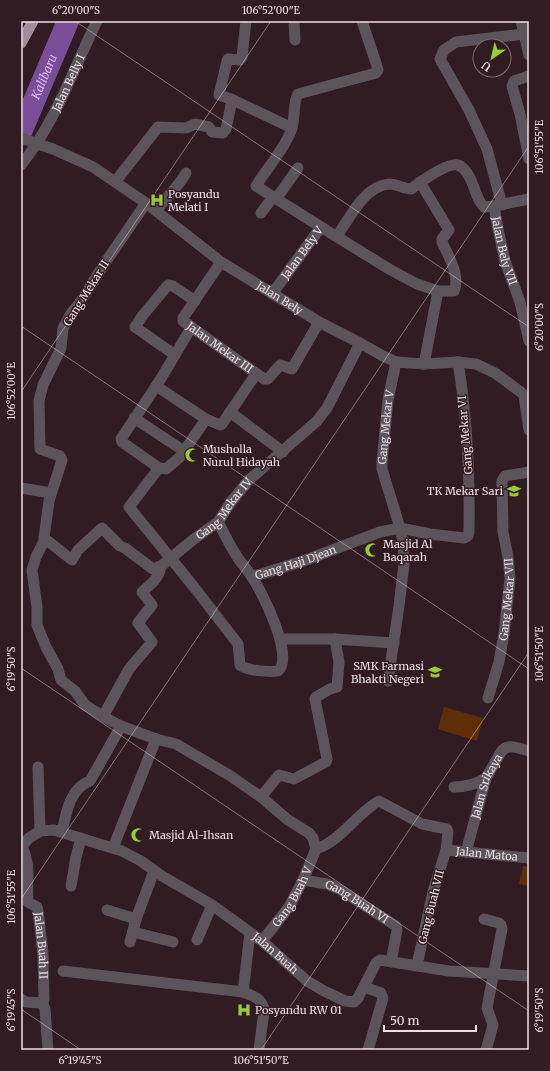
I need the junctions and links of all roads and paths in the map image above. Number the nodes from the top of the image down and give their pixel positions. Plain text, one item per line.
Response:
1 (32, 21) edge
2 (97, 21) edge
3 (246, 21) edge
4 (294, 21) edge
5 (362, 21) edge
6 (521, 21) edge
7 (524, 34) junction
8 (295, 40) dead end
9 (21, 43) edge
10 (529, 55) edge
11 (529, 76) edge
12 (232, 100) junction
13 (292, 128) junction
14 (29, 141) edge
15 (529, 159) edge
16 (21, 166) edge
17 (298, 168) dead end
18 (186, 173) dead end
19 (115, 182) junction
20 (420, 182) junction
21 (274, 198) junction
22 (529, 199) edge
23 (146, 203) junction
24 (494, 206) junction
25 (156, 211) junction
26 (261, 213) dead end
27 (321, 226) junction
28 (337, 236) junction
29 (221, 262) junction
30 (438, 291) junction
31 (272, 294) junction
32 (195, 301) junction
33 (319, 322) junction
34 (191, 328) junction
35 (529, 341) edge
36 (360, 343) junction
37 (174, 355) junction
38 (396, 362) junction
39 (458, 362) junction
40 (424, 364) junction
41 (256, 374) junction
42 (156, 386) junction
43 (526, 395) edge
44 (230, 412) junction
45 (134, 418) junction
46 (206, 419) junction
47 (529, 430) edge
48 (184, 451) junction
49 (282, 452) junction
50 (158, 468) junction
51 (529, 472) edge
52 (21, 488) edge
53 (51, 493) junction
54 (218, 522) junction
55 (400, 528) junction
56 (44, 539) junction
57 (170, 559) junction
58 (161, 566) junction
59 (252, 577) junction
60 (280, 639) junction
61 (336, 639) junction
62 (394, 642) junction
63 (388, 681) dead end
64 (488, 698) dead end
65 (104, 717) junction
66 (121, 726) junction
67 (156, 739) junction
68 (529, 751) edge
69 (38, 767) dead end
70 (486, 778) junction
71 (454, 787) dead end
72 (261, 797) junction
73 (40, 831) junction
74 (62, 832) junction
75 (81, 838) junction
76 (22, 846) edge
77 (113, 848) junction
78 (316, 849) junction
79 (446, 850) junction
80 (466, 852) junction
81 (529, 858) edge
82 (154, 871) junction
83 (303, 880) junction
84 (71, 886) dead end
85 (212, 905) junction
86 (107, 910) dead end
87 (136, 919) junction
88 (484, 919) dead end
89 (250, 933) junction
90 (197, 940) dead end
91 (262, 941) junction
92 (173, 942) dead end
93 (391, 962) junction
94 (417, 965) junction
95 (63, 971) dead end
96 (493, 974) junction
97 (529, 976) edge
98 (364, 987) junction
99 (21, 990) edge
100 (243, 992) junction
101 (21, 995) edge
102 (21, 999) edge
103 (42, 1003) junction
104 (48, 1050) edge
105 (259, 1050) edge
106 (368, 1050) edge
107 (486, 1050) edge

1 - 9 highway
2 - 14 street, Jalan Belly I
3 - 12 street
4 - 8 street
5 - 13 street
6 - 7 street
7 - 10 street
7 - 24 street, Jalan Bely VII
11 - 15 street
12 - 13 street
12 - 19 street
13 - 21 street
14 - 16 street, Jalan Belly I
14 - 19 street, Jalan Bely
17 - 21 street
18 - 25 street
19 - 23 street, Jalan Bely
20 - 24 street
20 - 28 street
20 - 30 street
21 - 26 street
21 - 27 street
22 - 24 street
23 - 25 street, Jalan Bely
23 - 53 street, Gang Mekar II
24 - 35 street, Jalan Bely VII
25 - 29 street, Jalan Bely
27 - 28 street, Jalan Bely V
27 - 31 street, Jalan Bely V
28 - 30 street, Jalan Bely V
29 - 31 street, Jalan Bely
29 - 32 street, Jalan Mekar III
30 - 40 street
31 - 33 street, Jalan Bely
32 - 34 street, Jalan Mekar III
32 - 37 street
33 - 36 street, Jalan Bely
33 - 41 street
34 - 37 street
34 - 41 street, Jalan Mekar III
36 - 38 street, Jalan Bely
36 - 49 street, Gang Mekar IV
37 - 42 street
38 - 40 street, Jalan Bely
38 - 55 street, Gang Mekar V
39 - 40 street, Jalan Bely
39 - 43 street, Jalan Bely
39 - 55 street, Gang Mekar VI
41 - 44 street
42 - 45 street
42 - 46 street
43 - 47 street, Jalan Bely
44 - 46 street
44 - 49 street
45 - 48 street
45 - 50 street
46 - 48 street
48 - 50 street
49 - 54 street, Gang Mekar IV
50 - 57 street
51 - 64 street, Gang Mekar VII
52 - 53 street
53 - 56 street
54 - 57 street, Gang Mekar IV
54 - 59 street, Gang Haji Djean
55 - 59 street, Gang Haji Djean
55 - 62 street, Gang Mekar V
56 - 58 street
56 - 65 street
57 - 58 street, Gang Mekar IV
57 - 60 street
58 - 65 street
59 - 60 street
60 - 61 street
61 - 62 street
61 - 72 street
62 - 63 street, Gang Mekar V
65 - 66 street
66 - 67 street
66 - 74 street
67 - 72 street
67 - 77 street
68 - 70 street, Jalan Srikaya
69 - 73 street
70 - 71 street
70 - 80 street, Jalan Srikaya
72 - 78 street
73 - 74 street, Jalan Buah
73 - 76 street
74 - 75 street, Jalan Buah
75 - 77 street, Jalan Buah
75 - 84 street
76 - 103 street, Jalan Buah II
77 - 82 street, Jalan Buah
78 - 79 street, Gang Buah VII
78 - 83 street, Gang Buah V
79 - 80 street, Jalan Matoa
79 - 94 street, Gang Buah VII
80 - 81 street, Jalan Matoa
82 - 85 street, Jalan Buah
82 - 87 street
83 - 91 street, Gang Buah V
83 - 93 street, Gang Buah VI
85 - 89 street, Jalan Buah
85 - 90 street
86 - 87 street
87 - 92 street
88 - 96 street
89 - 91 street, Jalan Buah
89 - 100 street
91 - 98 street, Jalan Buah
93 - 94 street, Jalan Buah
93 - 98 street, Jalan Buah
94 - 96 street, Jalan Buah
95 - 100 street
96 - 97 street, Jalan Buah
96 - 107 street
98 - 106 street
99 - 101 street
100 - 105 street
102 - 103 street
103 - 104 street

